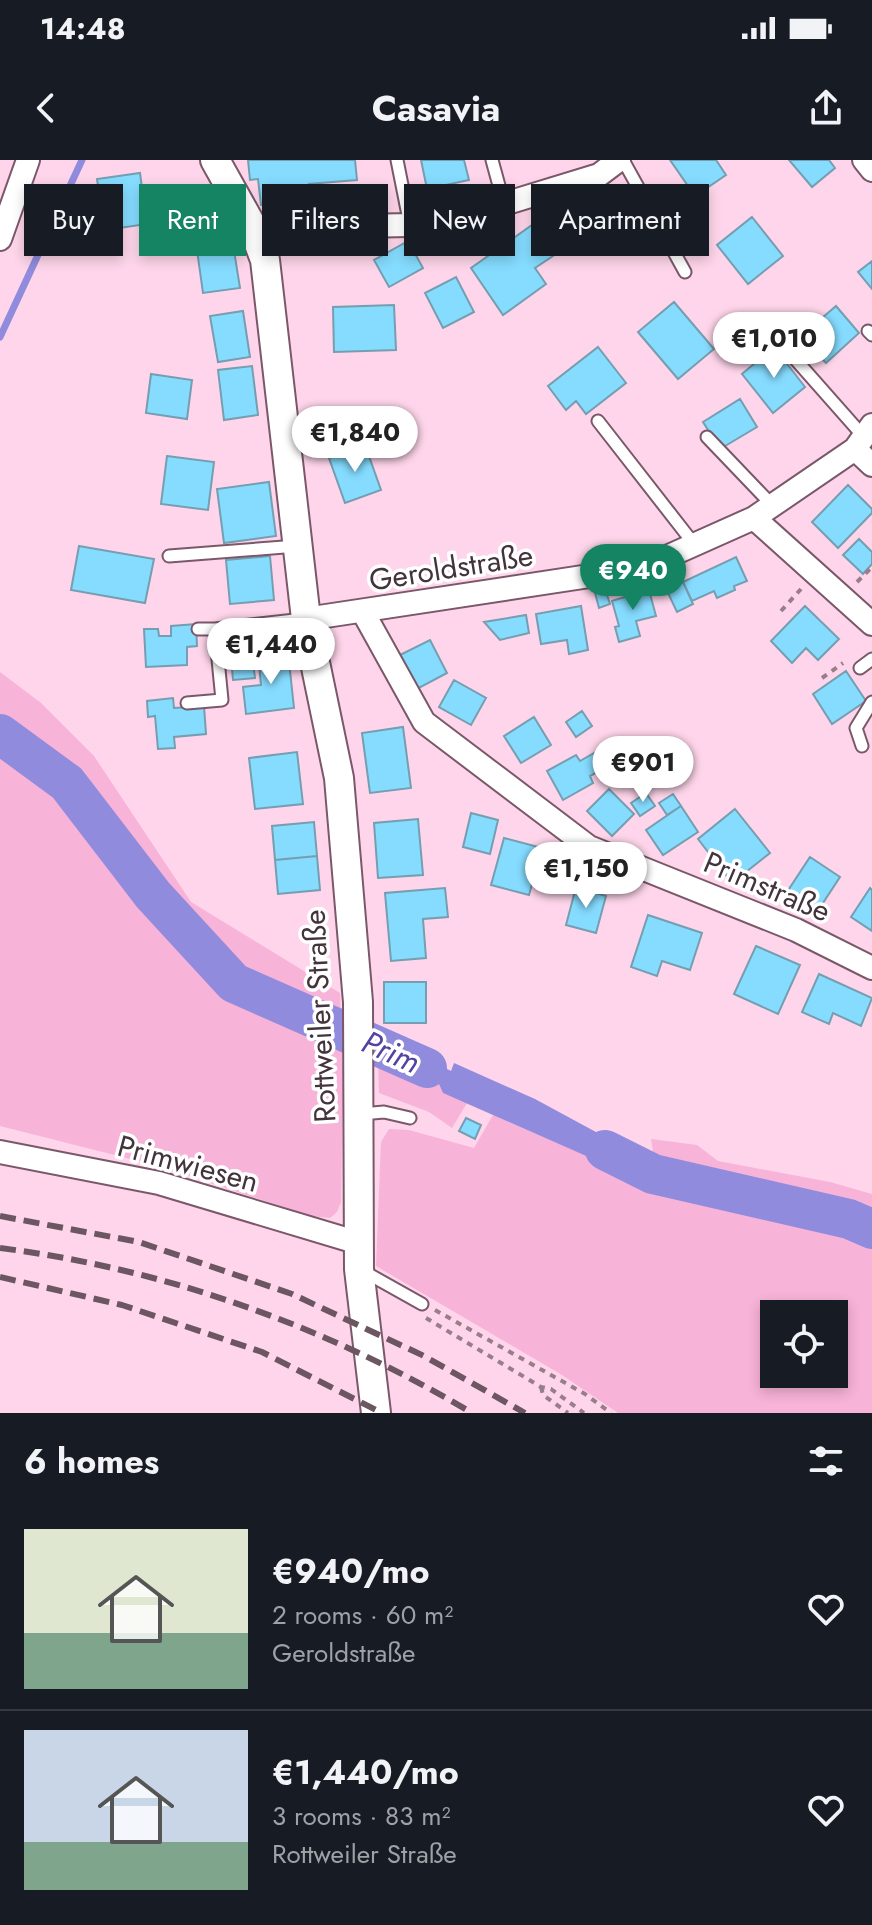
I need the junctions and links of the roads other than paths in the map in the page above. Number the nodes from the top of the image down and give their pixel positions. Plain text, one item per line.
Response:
1 (28, 160) edge
2 (215, 160) edge
3 (397, 160) edge
4 (492, 160) edge
5 (621, 160) edge
6 (864, 160) edge
7 (872, 170) edge
8 (499, 184) edge
9 (404, 195) edge
10 (515, 201) edge
11 (404, 225) edge
12 (253, 228) junction
13 (0, 239) edge
14 (685, 272) dead end
15 (796, 360) dead end
16 (598, 421) dead end
17 (707, 437) dead end
18 (864, 437) edge
19 (872, 465) edge
20 (763, 512) junction
21 (694, 544) junction
22 (298, 546) junction
23 (169, 556) dead end
24 (363, 612) junction
25 (306, 619) junction
26 (872, 624) edge
27 (198, 629) dead end
28 (215, 629) junction
29 (872, 659) edge
30 (860, 668) road end
31 (872, 702) edge
32 (187, 703) dead end
33 (862, 746) dead end
34 (872, 968) edge
35 (360, 1114) junction
36 (410, 1118) dead end
37 (0, 1152) edge
38 (359, 1256) junction
39 (419, 1308) road end
40 (376, 1413) edge

1 - 13 street
2 - 12 street, Rottweiler Straße
3 - 9 lane
4 - 8 lane
5 - 10 street
5 - 14 lane
6 - 7 street
11 - 12 street
12 - 22 street, Rottweiler Straße
15 - 18 lane
16 - 21 lane
17 - 20 lane
18 - 19 street
18 - 20 street, Geroldstraße
20 - 21 street, Geroldstraße
20 - 26 street
21 - 24 street, Geroldstraße
22 - 23 lane
22 - 25 street, Rottweiler Straße
24 - 25 street, Geroldstraße
24 - 34 street, Primstraße
25 - 28 lane
25 - 35 street, Rottweiler Straße
27 - 28 lane
28 - 32 lane
29 - 30 lane
31 - 33 lane
35 - 36 lane
35 - 38 street, Rottweiler Straße
37 - 38 street, Primwiesen
38 - 39 lane
38 - 40 street, Rottweiler Straße

